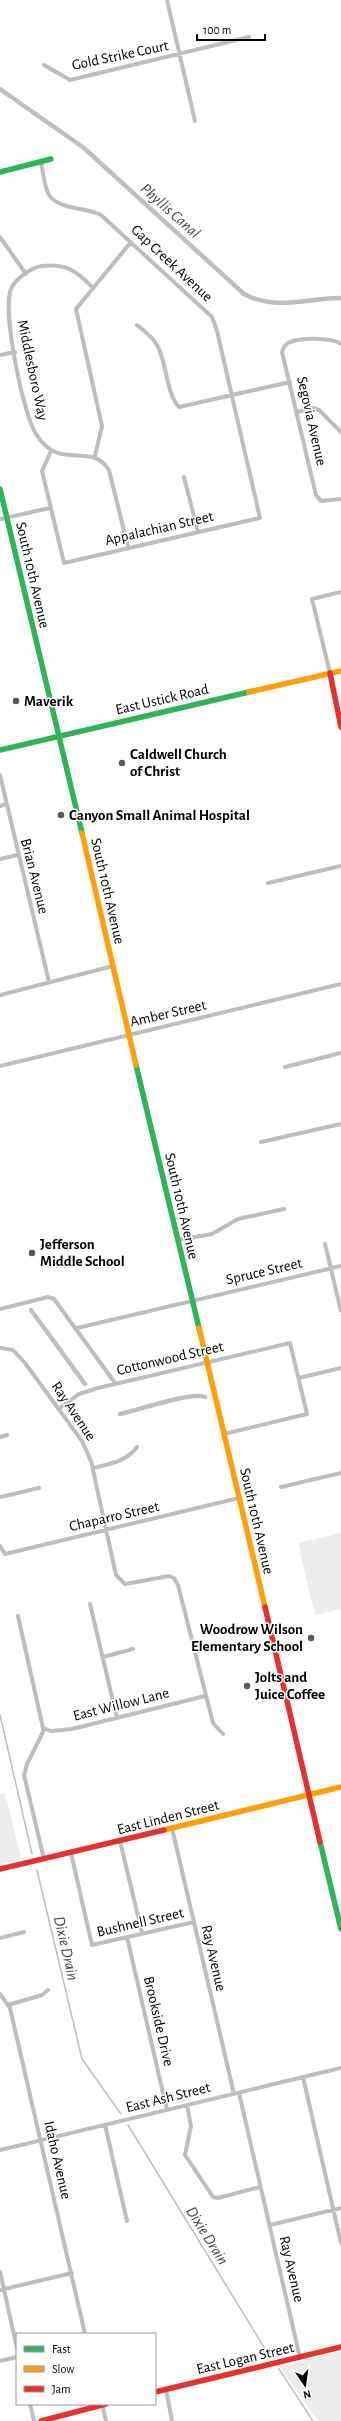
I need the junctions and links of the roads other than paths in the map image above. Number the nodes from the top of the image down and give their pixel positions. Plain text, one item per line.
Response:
1 (167, 0) edge
2 (249, 37) dead end
3 (181, 54) junction
4 (44, 65) dead end
5 (195, 121) dead end
6 (51, 159) dead end
7 (41, 162) junction
8 (0, 172) edge
9 (0, 237) edge
10 (131, 242) junction
11 (26, 274) junction
12 (92, 287) junction
13 (137, 325) dead end
14 (341, 344) edge
15 (15, 352) junction
16 (0, 355) edge
17 (290, 382) junction
18 (231, 394) junction
19 (297, 412) junction
20 (341, 432) edge
21 (51, 451) junction
22 (95, 456) junction
23 (184, 477) dead end
24 (0, 489) edge
25 (341, 499) edge
26 (50, 508) junction
27 (7, 517) junction
28 (260, 518) joint
29 (0, 519) edge
30 (198, 532) junction
31 (128, 547) junction
32 (341, 592) edge
33 (341, 671) edge
34 (330, 673) junction
35 (341, 727) edge
36 (59, 735) junction
37 (0, 750) edge
38 (0, 775) edge
39 (6, 804) junction
40 (0, 806) edge
41 (17, 855) junction
42 (0, 859) edge
43 (341, 866) edge
44 (268, 883) dead end
45 (113, 966) junction
46 (49, 982) junction
47 (341, 984) edge
48 (0, 995) edge
49 (129, 1035) junction
50 (341, 1053) edge
51 (0, 1066) edge
52 (285, 1067) dead end
53 (341, 1124) edge
54 (260, 1142) dead end
55 (284, 1209) dead end
56 (177, 1240) junction
57 (325, 1244) dead end
58 (341, 1266) edge
59 (331, 1268) junction
60 (192, 1300) junction
61 (0, 1309) edge
62 (341, 1311) edge
63 (77, 1328) junction
64 (0, 1348) edge
65 (207, 1362) junction
66 (341, 1368) edge
67 (299, 1378) junction
68 (115, 1384) junction
69 (60, 1408) junction
70 (224, 1434) junction
71 (7, 1435) dead end
72 (0, 1437) edge
73 (136, 1447) dead end
74 (93, 1468) junction
75 (341, 1473) edge
76 (281, 1487) dead end
77 (39, 1488) dead end
78 (0, 1497) edge
79 (239, 1498) junction
80 (106, 1530) junction
81 (0, 1546) edge
82 (90, 1604) dead end
83 (18, 1616) dead end
84 (133, 1649) dead end
85 (103, 1657) junction
86 (205, 1696) junction
87 (117, 1718) junction
88 (43, 1728) junction
89 (222, 1734) dead end
90 (341, 1787) edge
91 (310, 1794) junction
92 (172, 1828) junction
93 (120, 1841) junction
94 (71, 1853) junction
95 (44, 1859) junction
96 (0, 1869) edge
97 (338, 1902) edge
98 (194, 1922) junction
99 (341, 1929) edge
100 (24, 1932) dead end
101 (142, 1934) junction
102 (127, 1937) junction
103 (0, 1938) edge
104 (48, 1990) dead end
105 (0, 1994) edge
106 (8, 2005) junction
107 (341, 2068) edge
108 (303, 2077) junction
109 (236, 2093) junction
110 (187, 2105) junction
111 (167, 2110) junction
112 (105, 2125) junction
113 (41, 2140) junction
114 (0, 2150) edge
115 (260, 2188) junction
116 (341, 2208) edge
117 (334, 2210) junction
118 (127, 2221) dead end
119 (270, 2225) junction
120 (341, 2243) edge
121 (0, 2272) edge
122 (72, 2273) junction
123 (2, 2290) edge
124 (86, 2333) edge
125 (16, 2344) edge
126 (341, 2347) edge
127 (16, 2357) edge
128 (300, 2358) junction
129 (0, 2361) edge
130 (166, 2389) junction
131 (156, 2392) edge
132 (30, 2405) edge
133 (99, 2405) edge
134 (103, 2405) edge
135 (34, 2421) edge
136 (41, 2421) edge
137 (106, 2421) edge
138 (172, 2421) edge

1 - 3 street
2 - 3 street, Gold Strike Court
3 - 4 street, Gold Strike Court
3 - 5 street
6 - 7 main road
7 - 8 main road
7 - 10 street, Gap Creek Avenue
9 - 11 street
10 - 12 street
10 - 18 street, Gap Creek Avenue
11 - 12 street, Middlesboro Way
11 - 15 street, Middlesboro Way
12 - 22 street
13 - 18 street
14 - 17 street, Segovia Avenue
15 - 16 street
15 - 21 street, Middlesboro Way
17 - 18 street
17 - 19 street, Segovia Avenue
18 - 28 street, Gap Creek Avenue
19 - 20 street
19 - 25 street, Segovia Avenue
21 - 22 street
21 - 26 street
22 - 31 street
23 - 30 street
24 - 27 main road, South 10th Avenue
26 - 27 street
26 - 31 street, Appalachian Street
27 - 29 street
27 - 36 main road, South 10th Avenue
28 - 30 street, Appalachian Street
30 - 31 street, Appalachian Street
32 - 34 street
33 - 34 main road, East Ustick Road
34 - 35 main road
34 - 36 main road, East Ustick Road
36 - 37 main road, East Ustick Road
36 - 45 main road, South 10th Avenue
38 - 39 street, Brian Avenue
39 - 40 street
39 - 41 street, Brian Avenue
41 - 42 street
41 - 46 street, Brian Avenue
43 - 44 street
45 - 46 street
45 - 49 main road, South 10th Avenue
46 - 48 street
47 - 49 street, Amber Street
49 - 51 street, Amber Street
49 - 56 main road, South 10th Avenue
50 - 52 street
53 - 54 street
55 - 56 street
56 - 60 main road, South 10th Avenue
57 - 59 street
58 - 59 street, Spruce Street
59 - 60 street, Spruce Street
59 - 62 street
60 - 63 street, Spruce Street
60 - 65 main road, South 10th Avenue
61 - 63 street
63 - 68 street
64 - 69 street, Ray Avenue
65 - 67 street, Cottonwood Street
65 - 68 street, Cottonwood Street
65 - 70 main road, South 10th Avenue
66 - 67 street
67 - 70 street
68 - 69 street, Cottonwood Street
69 - 74 street, Ray Avenue
70 - 79 main road, South 10th Avenue
71 - 72 street
73 - 74 street
74 - 80 street, Ray Avenue
75 - 76 street
77 - 78 street
79 - 80 street, Chaparro Street
79 - 91 main road, South 10th Avenue
80 - 81 street, Chaparro Street
80 - 86 street, Ray Avenue
82 - 85 street
83 - 88 street
84 - 85 street
85 - 87 street
86 - 87 street, East Willow Lane
86 - 89 street
87 - 88 street, East Willow Lane
88 - 95 street
90 - 91 main road, East Linden Street
91 - 92 main road, East Linden Street
91 - 97 main road, South 10th Avenue
92 - 93 main road, East Linden Street
92 - 98 street, Ray Avenue
93 - 94 main road, East Linden Street
93 - 101 street
94 - 95 main road, East Linden Street
94 - 102 street, Bushnell Street
95 - 96 main road, East Linden Street
97 - 99 main road, South 10th Avenue
98 - 101 street, Bushnell Street
98 - 109 street, Ray Avenue
100 - 103 street
101 - 102 street, Bushnell Street
102 - 111 street, Brookside Drive
104 - 106 street
105 - 106 street, Idaho Avenue
106 - 113 street, Idaho Avenue
107 - 108 street, East Ash Street
108 - 109 street, East Ash Street
108 - 117 street
109 - 110 street, East Ash Street
109 - 115 street, Ray Avenue
110 - 111 street, East Ash Street
110 - 115 street
111 - 112 street, East Ash Street
112 - 113 street, East Ash Street
112 - 118 street
113 - 114 street, East Ash Street
113 - 122 street, Idaho Avenue
115 - 119 street, Ray Avenue
116 - 117 street
117 - 119 street
117 - 120 street
119 - 128 street, Ray Avenue
121 - 123 street
122 - 123 street
122 - 124 street, Idaho Avenue
123 - 125 street
126 - 128 main road, East Logan Street
127 - 129 street
128 - 130 main road, East Logan Street
130 - 131 main road, East Logan Street
130 - 138 street
132 - 135 street
133 - 136 main road
134 - 137 street

